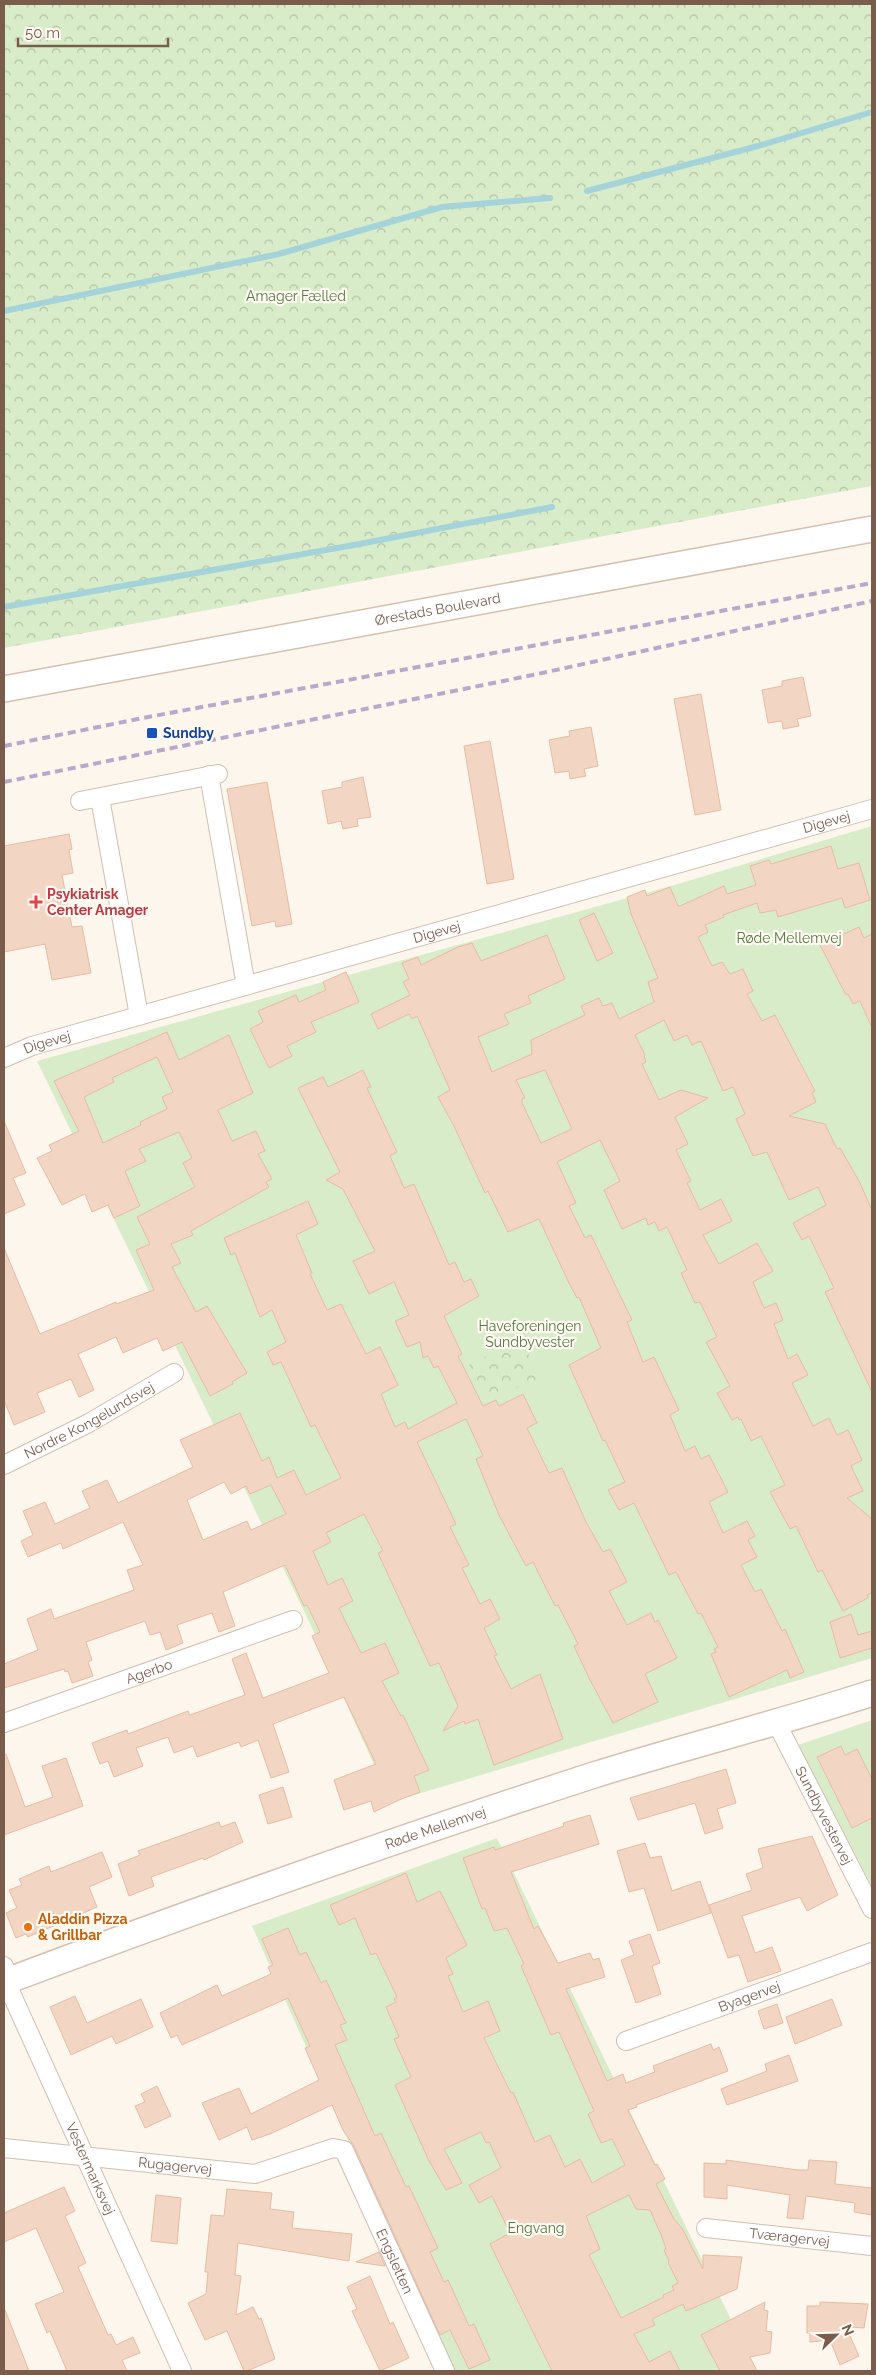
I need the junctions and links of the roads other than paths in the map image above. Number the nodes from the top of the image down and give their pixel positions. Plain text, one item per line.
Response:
1 (872, 529) edge
2 (4, 690) edge
3 (100, 798) junction
4 (80, 801) dead end
5 (872, 809) edge
6 (246, 986) junction
7 (139, 1016) junction
8 (4, 1058) edge
9 (174, 1373) dead end
10 (4, 1465) edge
11 (293, 1620) dead end
12 (872, 1693) edge
13 (776, 1722) junction
14 (4, 1723) edge
15 (872, 1909) edge
16 (872, 1952) edge
17 (4, 1977) edge
18 (626, 2041) dead end
19 (4, 2148) edge
20 (344, 2150) joint
21 (86, 2156) junction
22 (706, 2228) dead end
23 (872, 2246) edge
24 (182, 2371) edge
25 (445, 2371) edge

1 - 2 street, Ørestads Boulevard
3 - 4 street
3 - 6 street
3 - 7 street
5 - 6 street, Digevej
6 - 7 street, Digevej
7 - 8 street, Digevej
9 - 10 street, Nordre Kongelundsvej
11 - 14 street, Agerbo
12 - 13 street, Røde Mellemvej
13 - 15 street, Sundbyvestervej
13 - 17 street, Røde Mellemvej
16 - 18 street, Byagervej
17 - 21 street, Vestermarksvej
19 - 21 street, Rugagervej
20 - 21 street, Rugagervej
20 - 25 street, Engsletten
21 - 24 street, Vestermarksvej
22 - 23 street, Tværagervej

